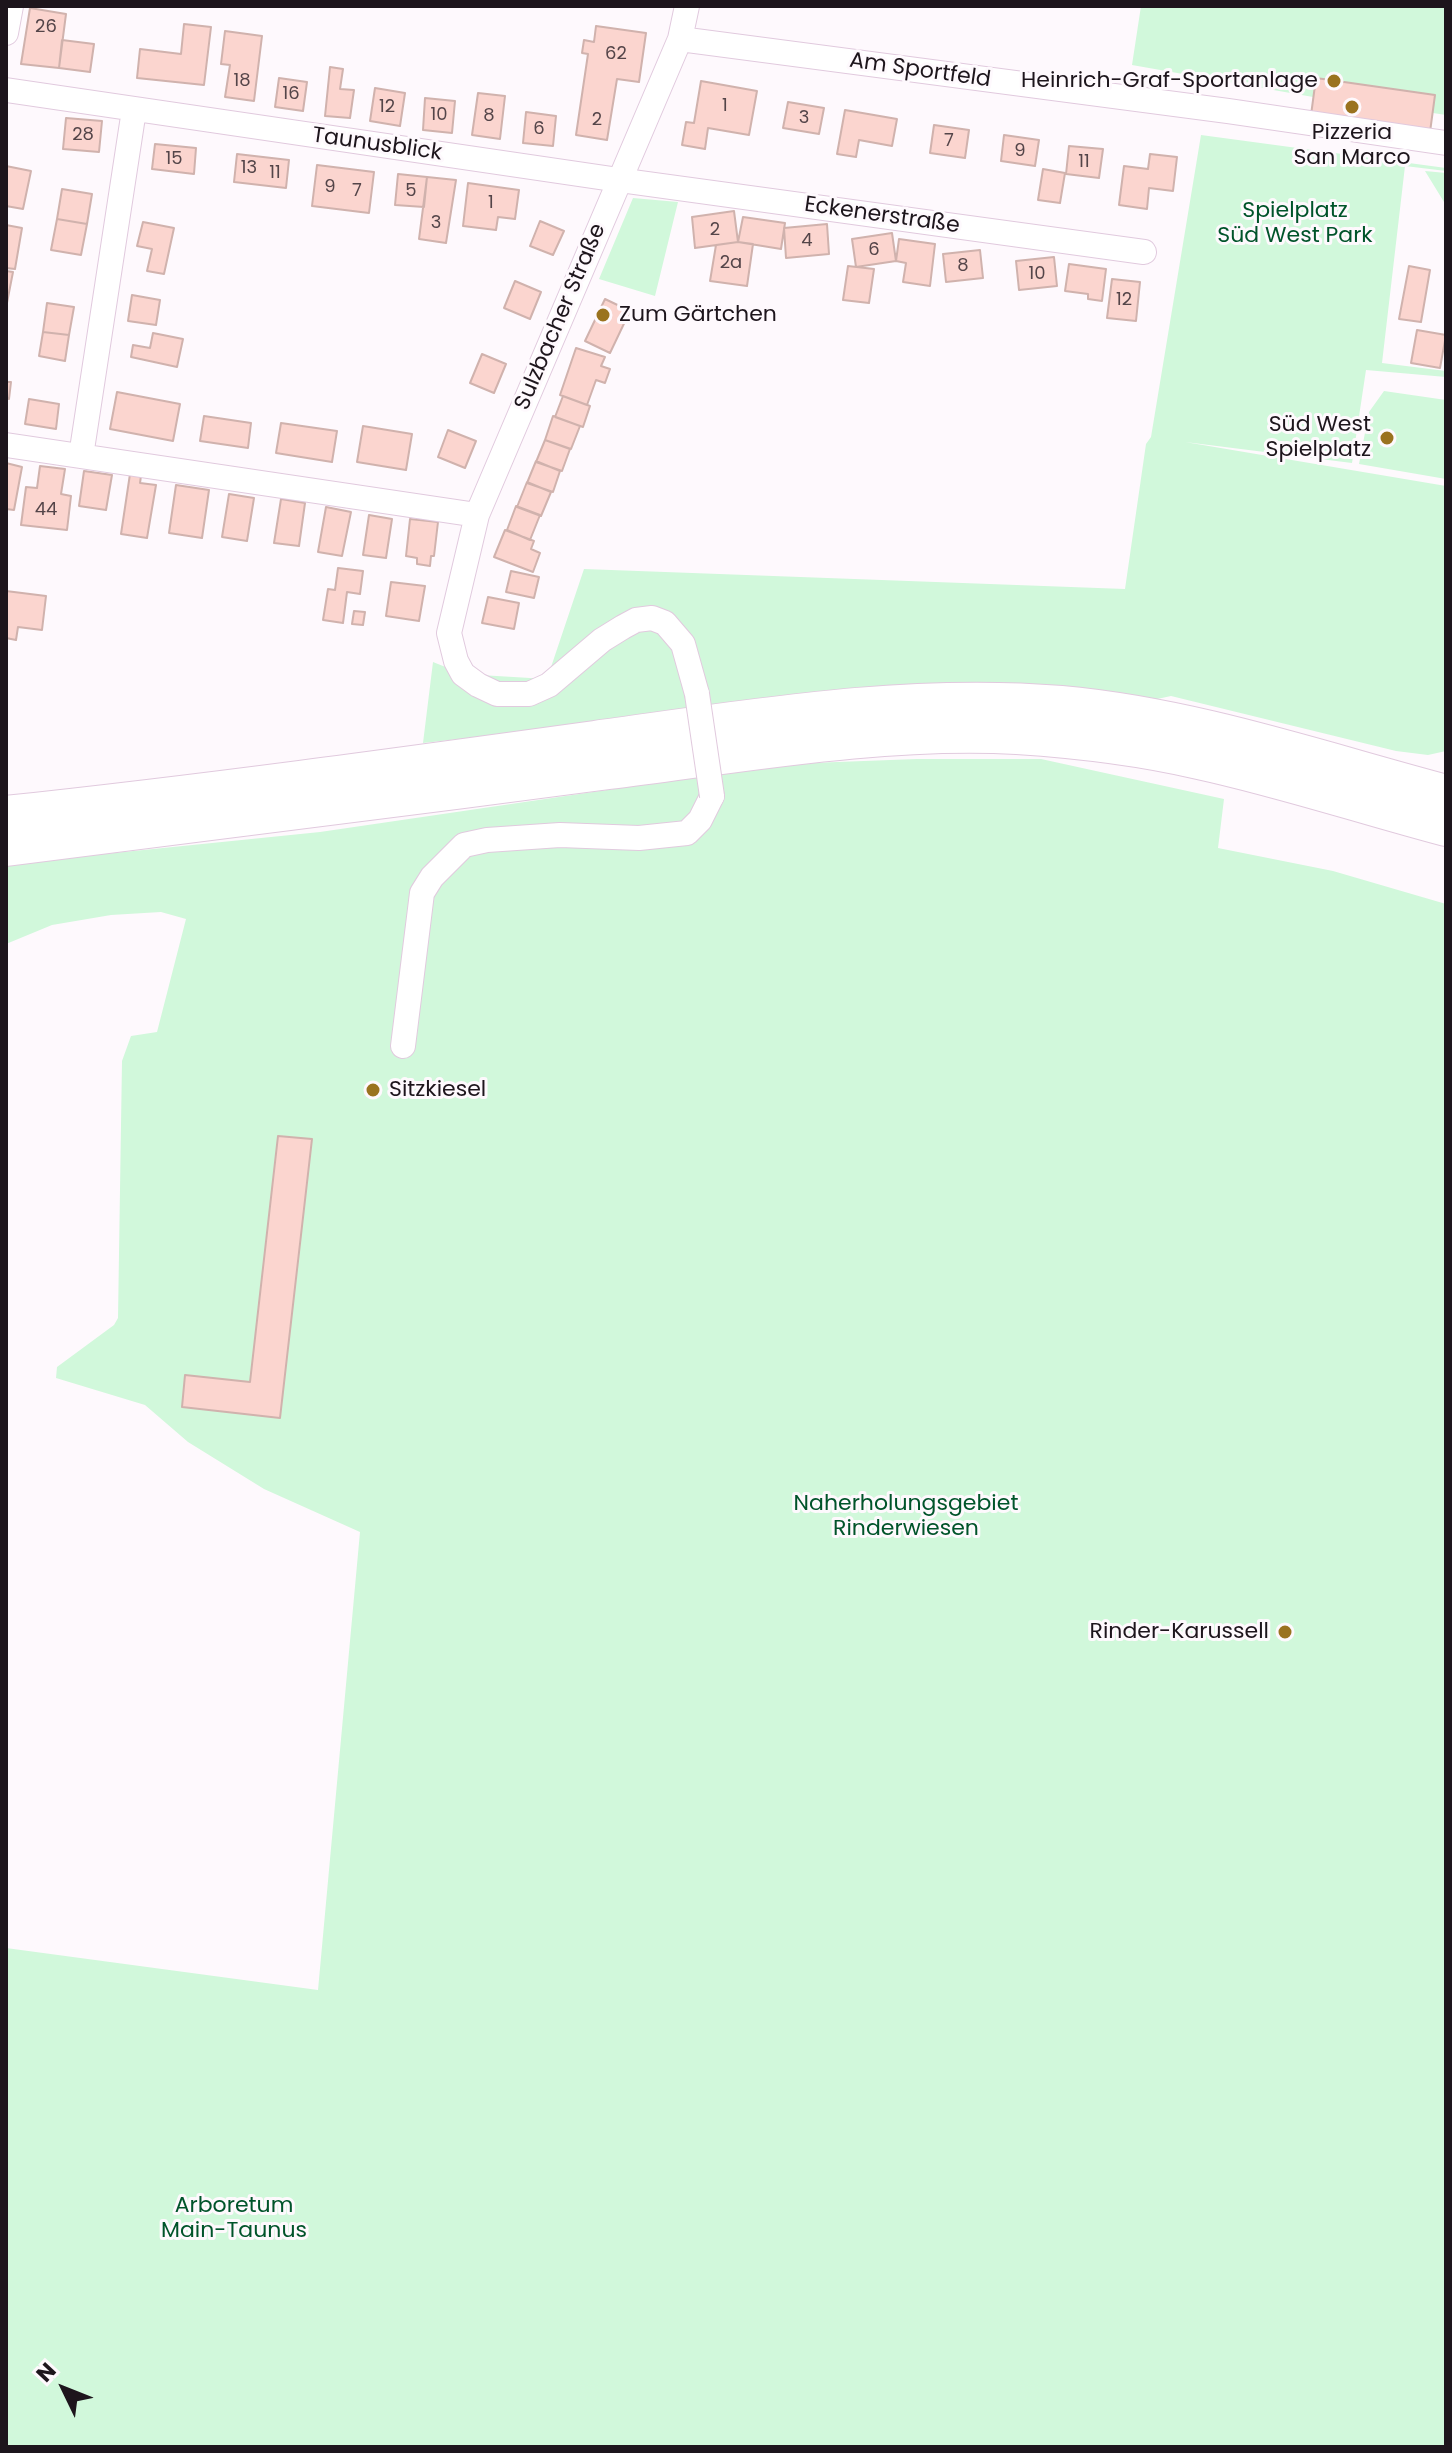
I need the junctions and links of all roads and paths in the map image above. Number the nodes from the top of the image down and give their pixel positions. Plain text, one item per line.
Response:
1 (11, 6) edge
2 (687, 6) edge
3 (6, 33) edge
4 (680, 39) junction
5 (6, 90) edge
6 (134, 110) junction
7 (1446, 143) edge
8 (619, 180) junction
9 (1144, 252) dead end
10 (6, 445) edge
11 (81, 456) junction
12 (477, 515) junction
13 (1446, 765) edge
14 (1345, 766) junction
15 (6, 816) edge
16 (1439, 817) edge
17 (6, 846) edge
18 (403, 1046) dead end

1 - 3 street
2 - 4 street, Sulzbacher Straße
4 - 7 street, Am Sportfeld
4 - 8 street, Sulzbacher Straße
5 - 6 street, Taunusblick
6 - 8 street, Taunusblick
6 - 11 street
8 - 9 street, Eckenerstraße
8 - 12 street, Sulzbacher Straße
10 - 11 street
11 - 12 street
12 - 18 street, Sulzbacher Straße, bridge
13 - 14 highway
14 - 15 highway
14 - 16 highway
16 - 17 highway

